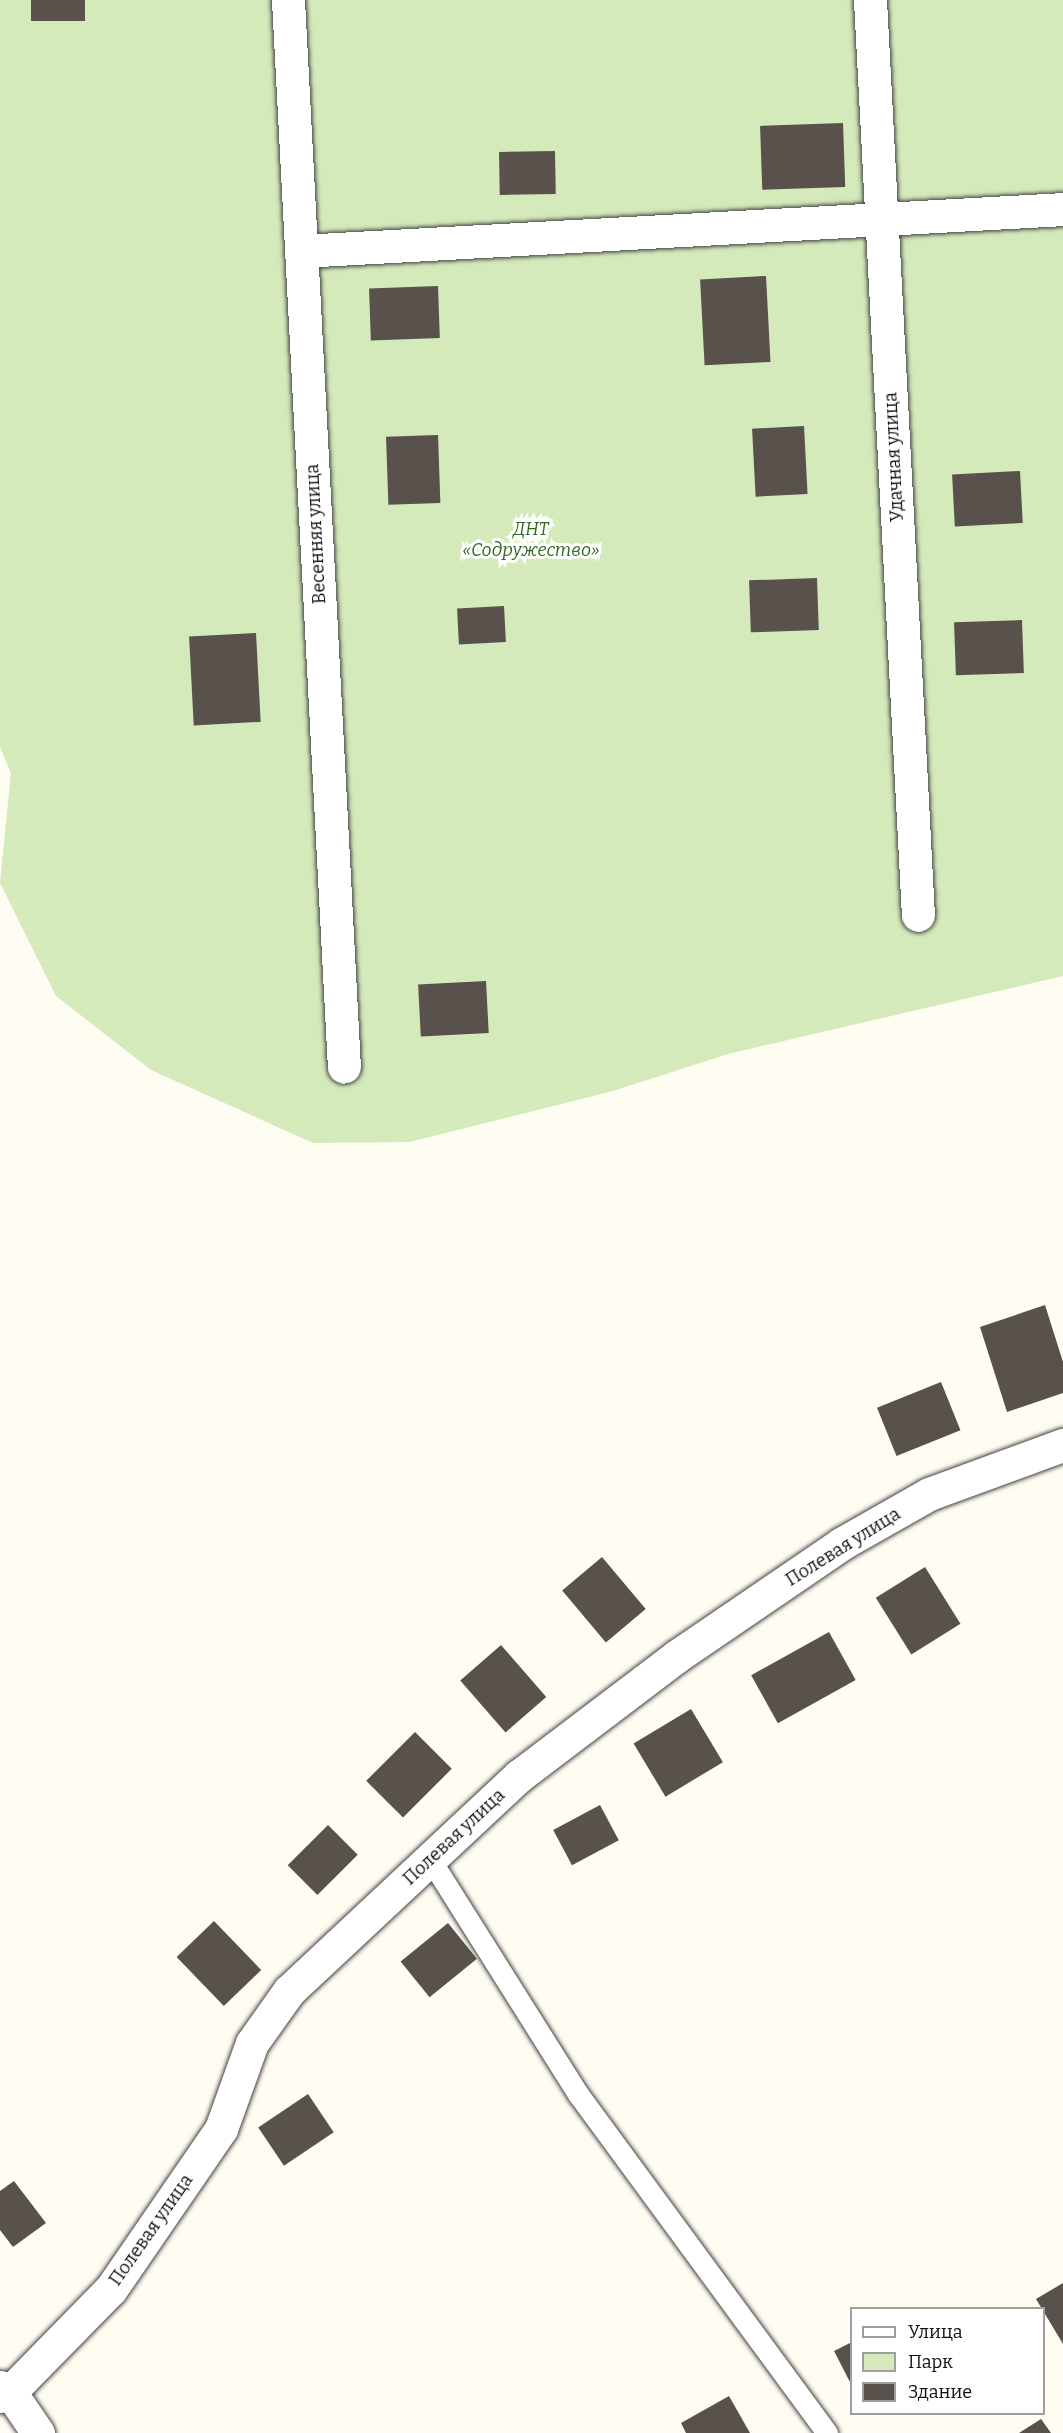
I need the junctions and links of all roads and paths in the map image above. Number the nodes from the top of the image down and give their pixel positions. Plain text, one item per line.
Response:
1 (288, 0) edge
2 (870, 0) edge
3 (1063, 210) edge
4 (881, 217) junction
5 (301, 251) junction
6 (918, 915) dead end
7 (344, 1067) dead end
8 (1063, 1445) edge
9 (430, 1859) junction
10 (3, 2391) edge
11 (38, 2433) edge
12 (827, 2433) edge

1 - 5 street, Весенняя улица
2 - 4 street, Удачная улица
3 - 4 street
4 - 5 street
4 - 6 street, Удачная улица
5 - 7 street, Весенняя улица
8 - 9 street, Полевая улица
9 - 10 street, Полевая улица
9 - 12 lane
10 - 11 street

